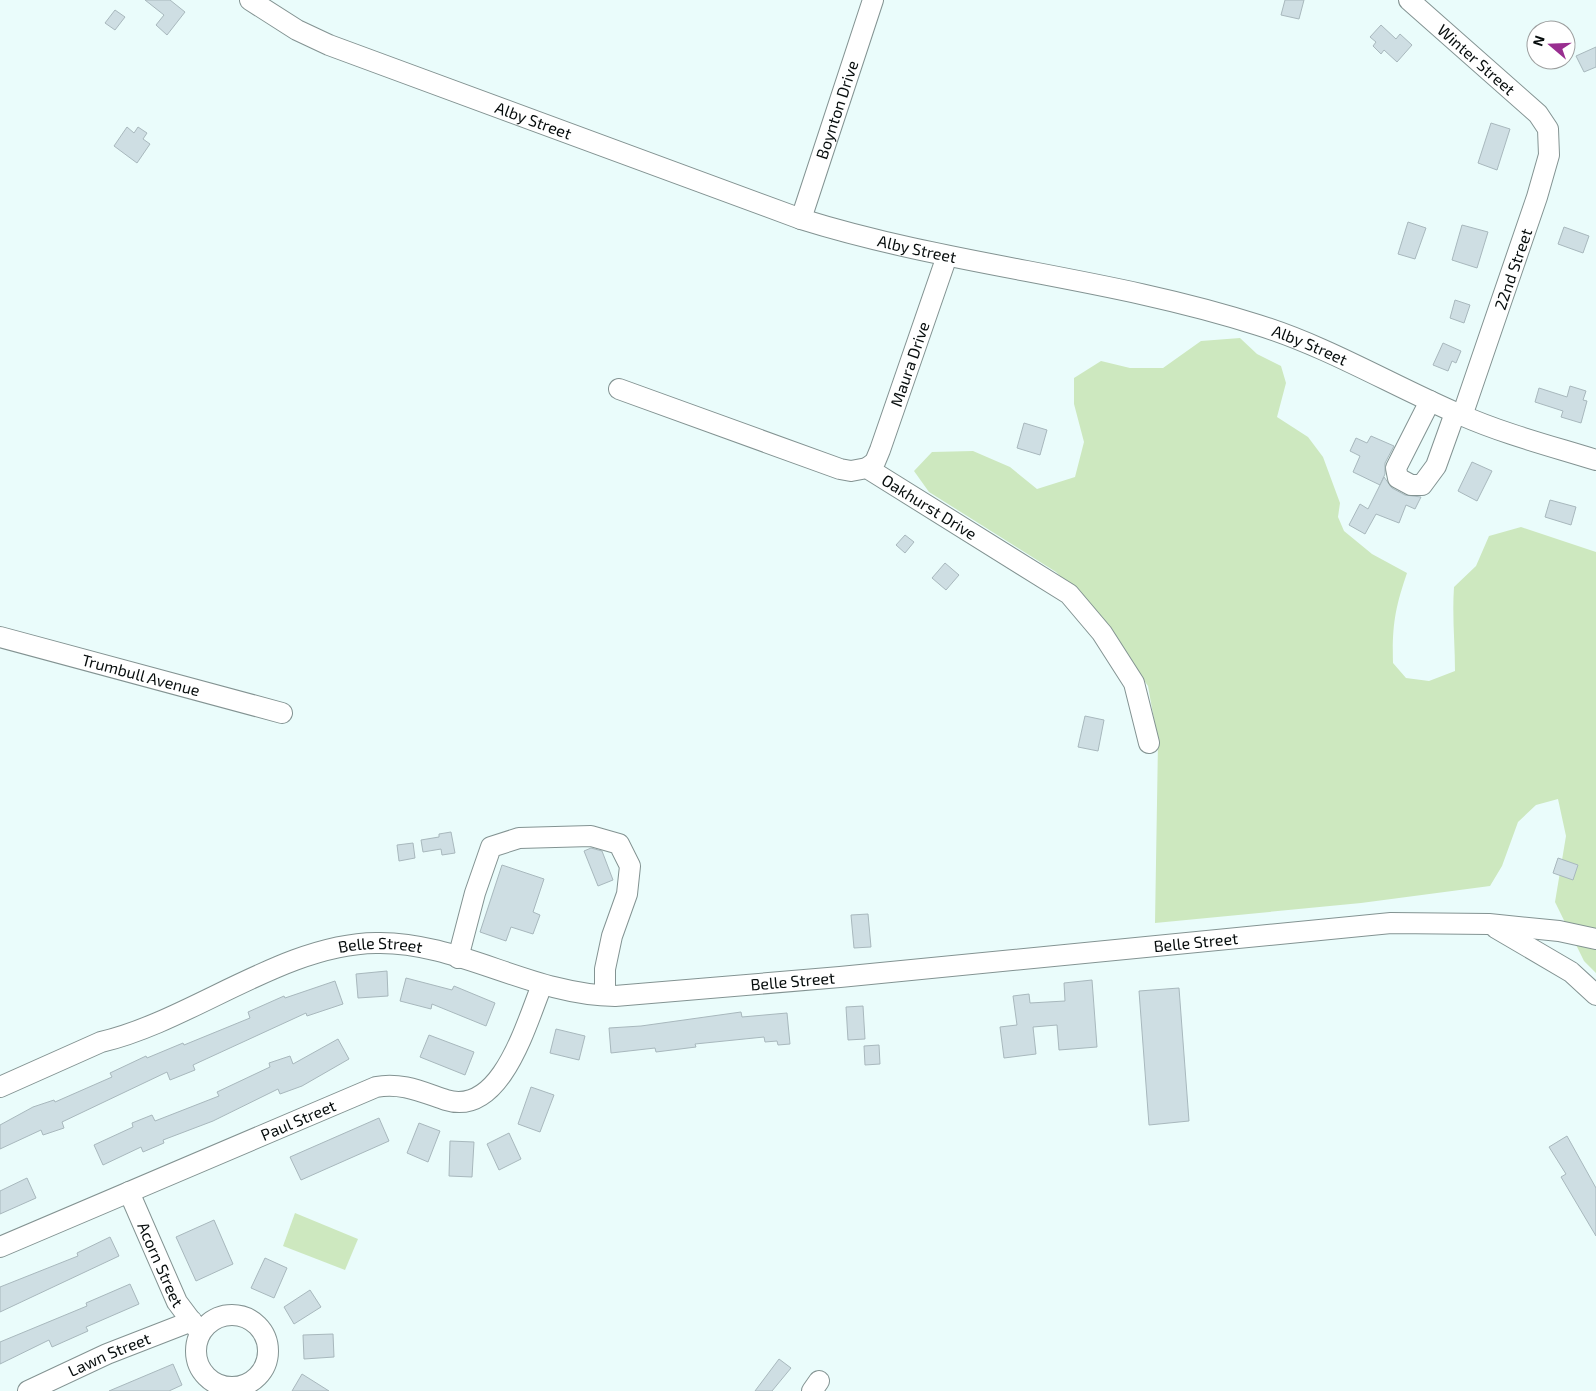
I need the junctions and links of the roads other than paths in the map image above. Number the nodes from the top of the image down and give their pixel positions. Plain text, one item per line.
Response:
1 (250, 0) edge
2 (873, 0) edge
3 (1409, 0) edge
4 (1544, 120) joint
5 (801, 219) junction
6 (947, 256) junction
7 (619, 389) dead end
8 (1430, 401) junction
9 (1459, 414) junction
10 (1596, 460) edge
11 (867, 468) junction
12 (0, 637) edge
13 (282, 713) dead end
14 (1149, 743) dead end
15 (1489, 924) junction
16 (1596, 939) edge
17 (458, 958) junction
18 (542, 985) junction
19 (605, 995) junction
20 (1596, 995) edge
21 (0, 1086) edge
22 (129, 1192) junction
23 (0, 1247) edge
24 (196, 1327) joint
25 (28, 1391) edge

1 - 5 street, Alby Street
2 - 5 street, Boynton Drive
3 - 4 street, Winter Street
4 - 9 street, 22nd Street
5 - 6 street, Alby Street
6 - 8 street, Alby Street
6 - 11 street, Maura Drive
7 - 11 street, Oakhurst Drive
8 - 9 street, Alby Street
8 - 9 street, 22nd Street
9 - 10 street, Alby Street
11 - 14 street, Oakhurst Drive
12 - 13 street, Trumbull Avenue
15 - 16 street
15 - 19 street, Belle Street
15 - 20 street, Belle Street
17 - 18 street, Belle Street
17 - 19 street
17 - 21 street, Belle Street
18 - 19 street, Belle Street
18 - 22 street, Paul Street
22 - 23 street, Paul Street
22 - 24 street, Acorn Street
24 - 25 street, Lawn Street

